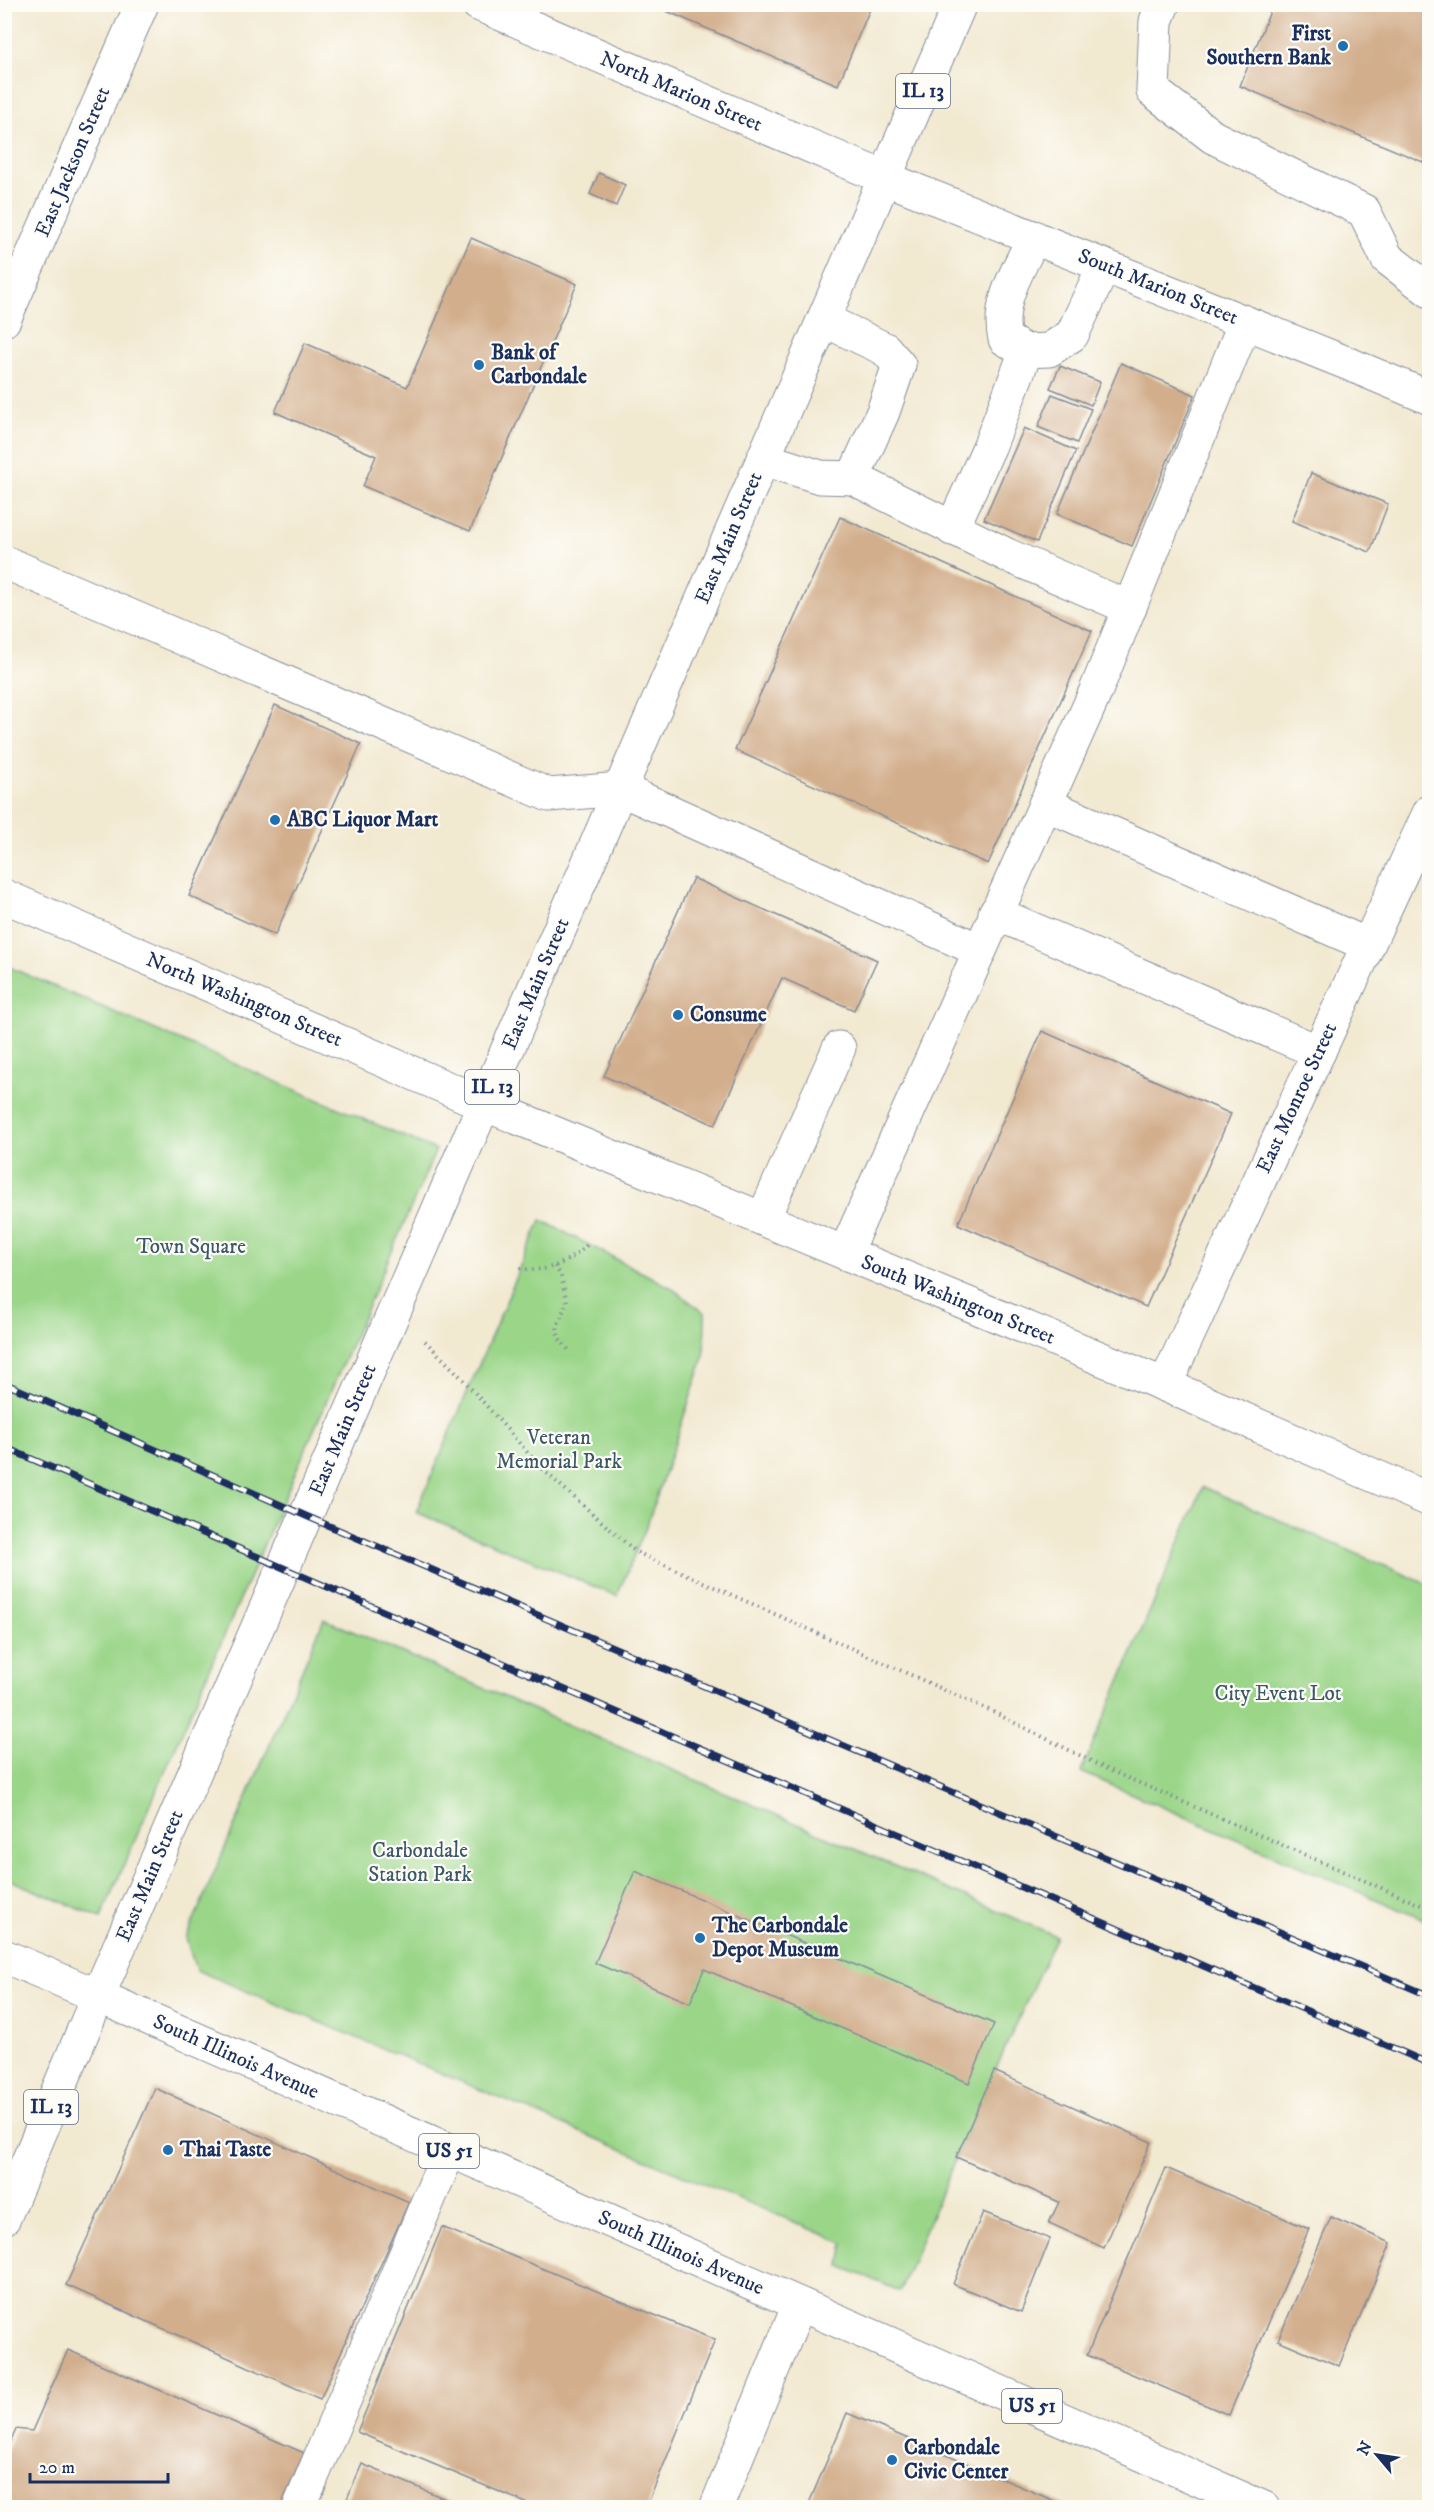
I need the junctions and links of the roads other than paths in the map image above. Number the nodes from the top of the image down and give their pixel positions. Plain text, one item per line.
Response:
1 (142, 4) edge
2 (478, 4) edge
3 (960, 4) edge
4 (1163, 4) edge
5 (536, 16) edge
6 (885, 178) junction
7 (1034, 237) junction
8 (1104, 266) junction
9 (1430, 291) edge
10 (4, 320) edge
11 (824, 320) junction
12 (1245, 322) junction
13 (1026, 351) junction
14 (1430, 398) edge
15 (764, 459) junction
16 (853, 478) junction
17 (952, 529) junction
18 (4, 562) edge
19 (1130, 608) junction
20 (620, 789) junction
21 (1045, 804) junction
22 (1430, 812) edge
23 (4, 896) edge
24 (995, 913) junction
25 (1368, 945) junction
26 (979, 950) junction
27 (839, 1048) dead end
28 (1319, 1052) junction
29 (484, 1104) junction
30 (763, 1220) junction
31 (845, 1253) junction
32 (1166, 1385) junction
33 (1430, 1500) edge
34 (4, 1956) edge
35 (98, 1996) junction
36 (449, 2151) junction
37 (4, 2218) edge
38 (799, 2305) junction
39 (299, 2508) edge
40 (716, 2508) edge
41 (1264, 2508) edge

1 - 10 main road, East Jackson Street
2 - 5 main road, North Marion Street
3 - 6 main road, East Main Street / IL 13
4 - 9 main road
5 - 6 main road, North Marion Street
6 - 7 main road, South Marion Street
6 - 11 main road, East Main Street / IL 13
7 - 8 main road, South Marion Street
7 - 13 main road
8 - 12 main road, South Marion Street
8 - 13 main road
11 - 15 main road, East Main Street / IL 13
11 - 16 main road
12 - 14 main road, South Marion Street
12 - 19 main road
13 - 17 main road
15 - 16 main road
15 - 20 main road, East Main Street / IL 13
16 - 17 main road
17 - 19 main road
18 - 20 main road
19 - 21 main road
20 - 26 main road
20 - 29 main road, East Main Street / IL 13
21 - 24 main road
21 - 25 main road
22 - 25 main road, East Monroe Street
23 - 29 main road, North Washington Street
24 - 26 main road
24 - 28 main road
25 - 28 main road, East Monroe Street
26 - 31 main road
27 - 30 main road
28 - 32 main road, East Monroe Street
29 - 30 main road, South Washington Street
29 - 35 main road, East Main Street / IL 13
30 - 31 main road, South Washington Street
31 - 32 main road, South Washington Street
32 - 33 main road, South Washington Street
34 - 35 main road, US 51
35 - 36 main road, South Illinois Avenue / US 51
35 - 37 main road, IL 13
36 - 38 main road, South Illinois Avenue / US 51
36 - 39 main road
38 - 40 main road
38 - 41 main road, South Illinois Avenue / US 51

